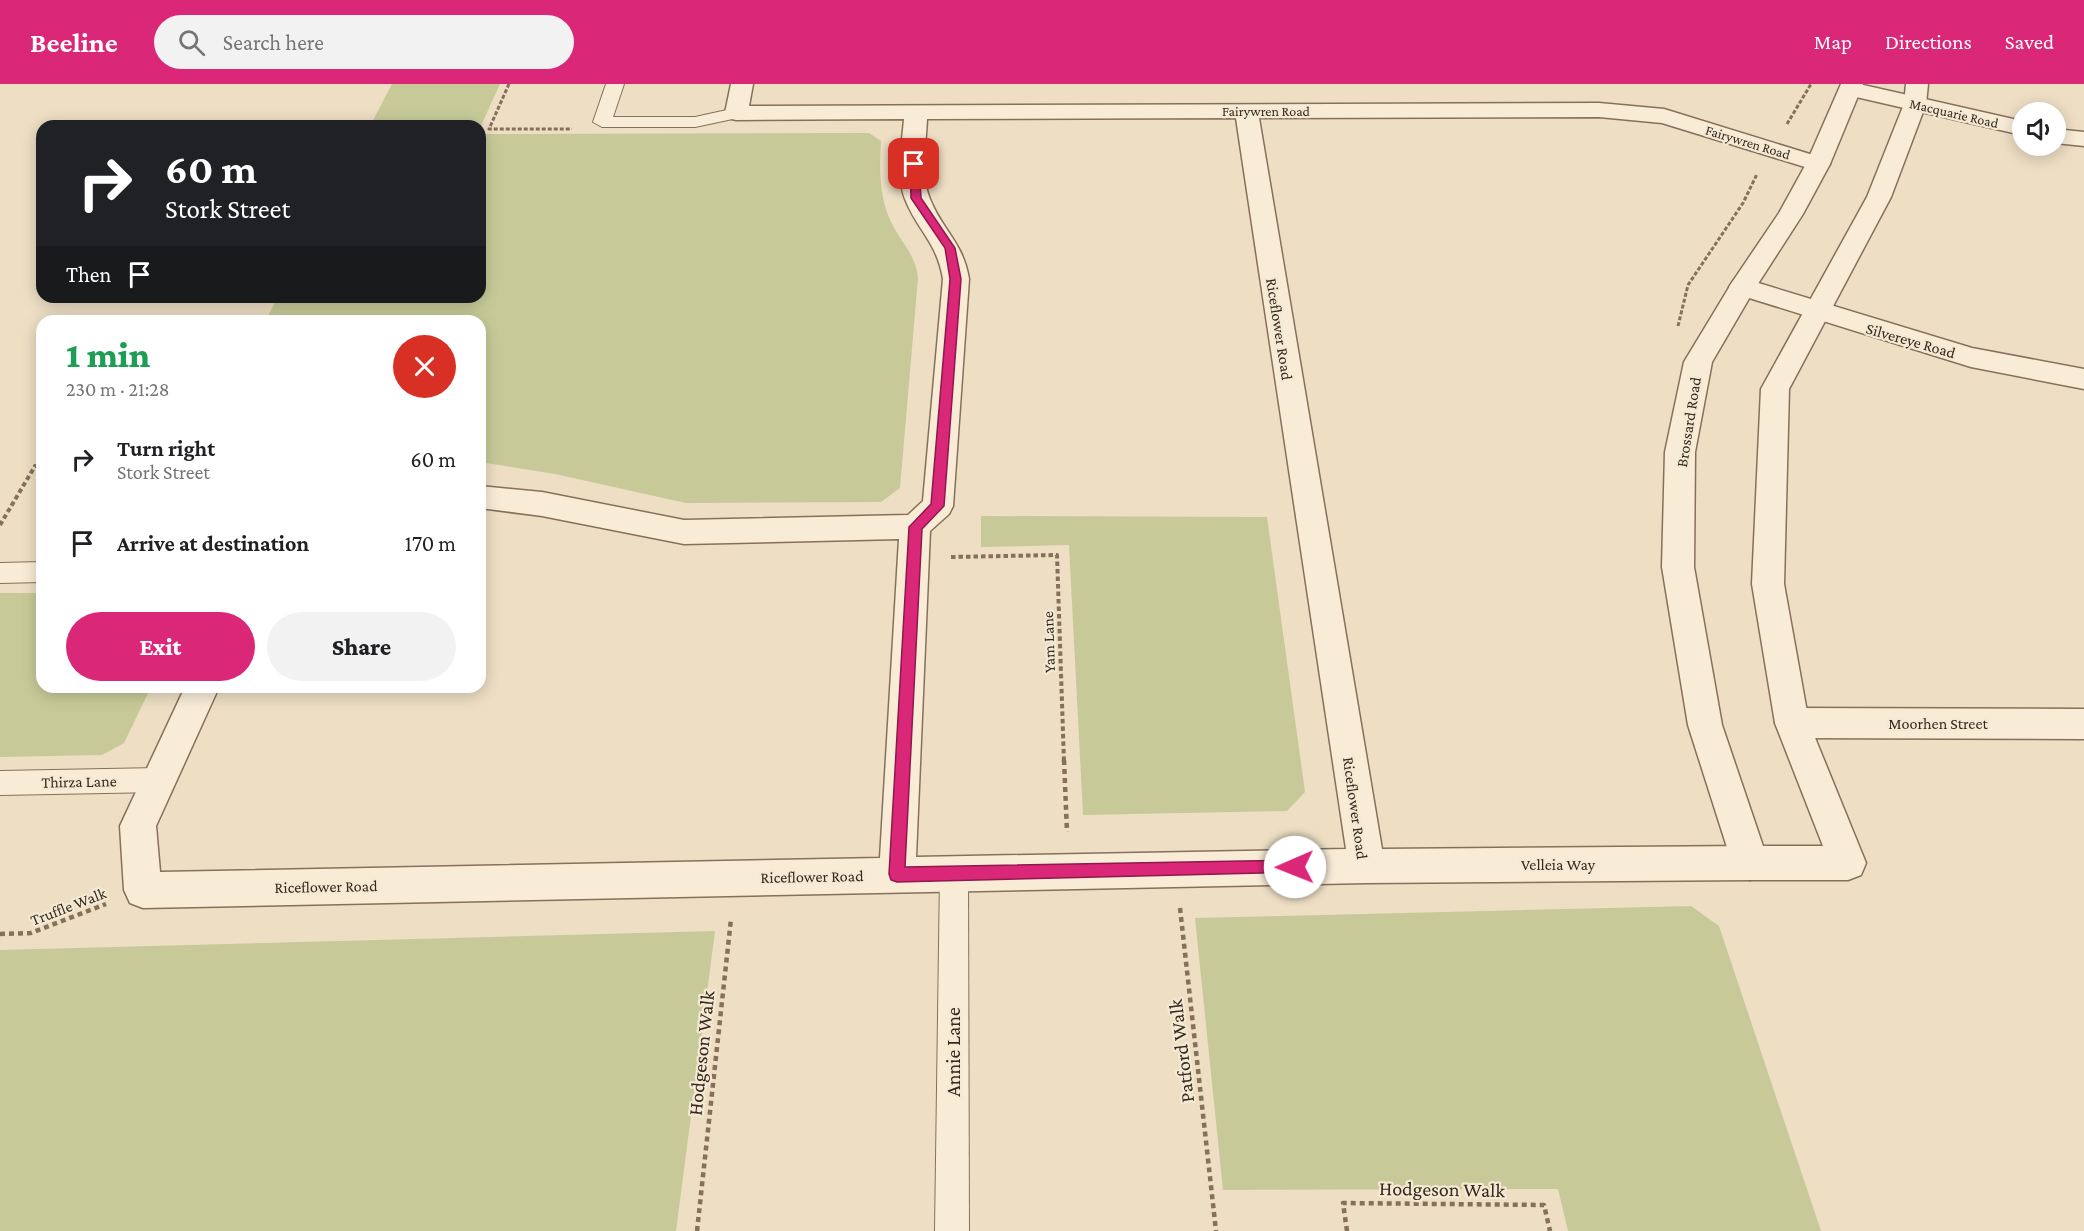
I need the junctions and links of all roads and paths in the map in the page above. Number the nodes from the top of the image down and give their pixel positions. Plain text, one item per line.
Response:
1 (509, 84) edge
2 (615, 84) edge
3 (742, 84) edge
4 (1852, 86) edge
5 (1916, 94) edge
6 (1246, 111) junction
7 (736, 113) junction
8 (916, 113) junction
9 (602, 122) junction
10 (2012, 125) edge
11 (2066, 137) edge
12 (2084, 139) edge
13 (1818, 164) junction
14 (1742, 287) junction
15 (1816, 312) junction
16 (2084, 379) edge
17 (36, 466) edge
18 (486, 497) edge
19 (0, 525) edge
20 (915, 527) junction
21 (915, 557) junction
22 (36, 572) edge
23 (0, 573) edge
24 (199, 693) edge
25 (1792, 723) junction
26 (2084, 724) edge
27 (159, 780) junction
28 (0, 783) edge
29 (1750, 863) junction
30 (1366, 866) junction
31 (1175, 868) junction
32 (1069, 870) junction
33 (954, 873) junction
34 (897, 874) junction
35 (736, 878) junction
36 (143, 890) junction
37 (0, 934) edge
38 (697, 1231) edge
39 (952, 1231) edge
40 (1216, 1231) edge
41 (1347, 1231) edge
42 (1550, 1231) edge

1 - 9 path
2 - 9 lane
3 - 7 street
4 - 5 street, Macquarie Road
4 - 13 street, Brossard Road
5 - 10 street, Macquarie Road
5 - 15 street
6 - 8 street, Fairywren Road
6 - 13 street, Fairywren Road
6 - 30 street, Riceflower Road
7 - 8 street, Fairywren Road
7 - 9 lane
8 - 20 street
11 - 12 street
13 - 14 street, Brossard Road
14 - 15 street, Silvereye Road
14 - 29 street, Brossard Road
15 - 16 street, Silvereye Road
15 - 25 street
17 - 19 path
18 - 20 street
20 - 21 street
21 - 32 path, Yam Lane
21 - 34 street
22 - 23 lane
24 - 27 street
25 - 26 street, Moorhen Street
25 - 29 street, Velleia Way
27 - 28 lane, Thirza Lane
27 - 36 street
29 - 30 street, Velleia Way
30 - 31 street, Riceflower Road
31 - 32 street, Riceflower Road
31 - 40 path, Patford Walk
32 - 33 street, Riceflower Road
33 - 34 street, Riceflower Road
33 - 39 lane, Annie Lane
34 - 35 street, Riceflower Road
35 - 36 street, Riceflower Road
35 - 38 path, Hodgeson Walk
36 - 37 path, Truffle Walk
41 - 42 path, Hodgeson Walk

